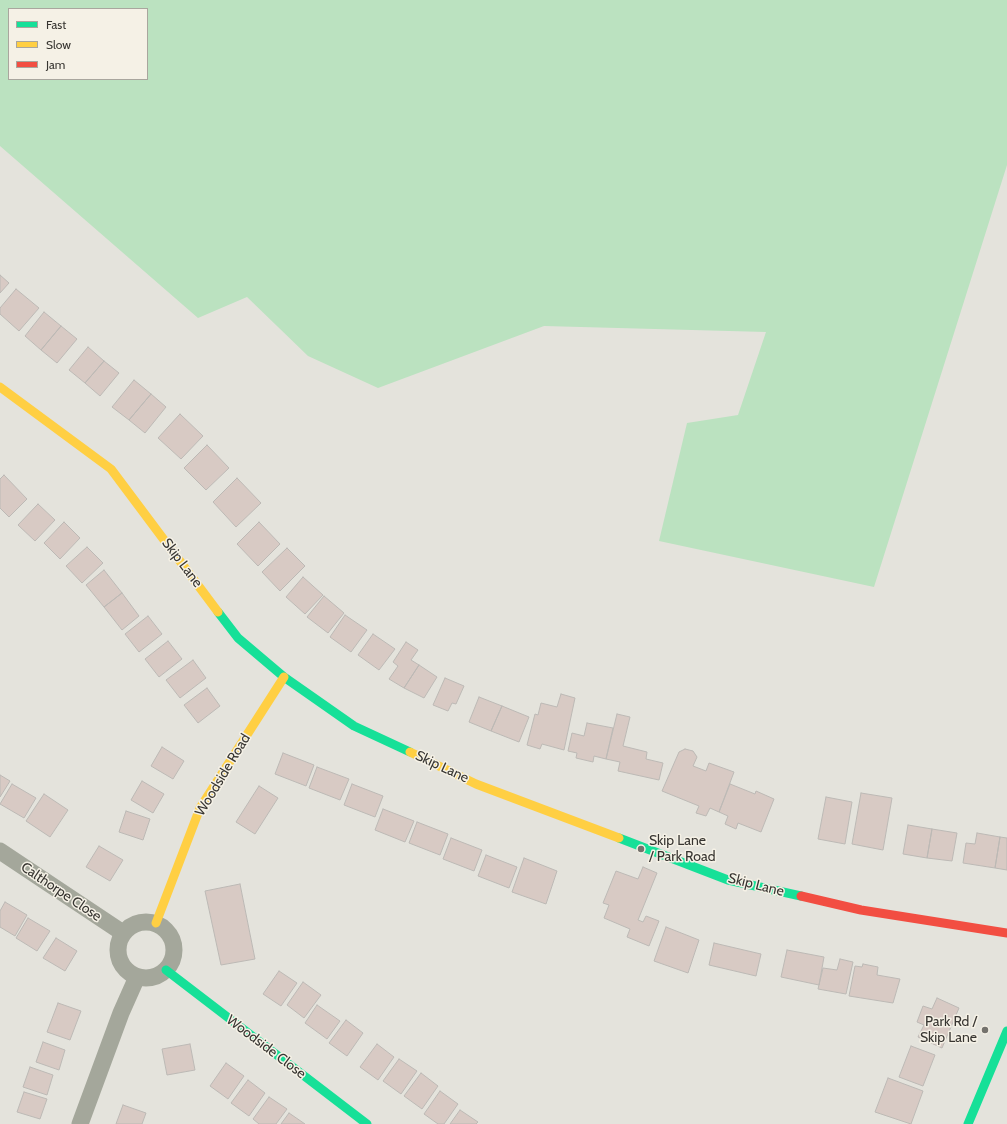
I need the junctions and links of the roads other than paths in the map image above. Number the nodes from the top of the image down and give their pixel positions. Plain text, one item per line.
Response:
1 (0, 387) edge
2 (284, 678) junction
3 (0, 851) edge
4 (156, 923) junction
5 (123, 933) junction
6 (1007, 933) edge
7 (166, 970) junction
8 (137, 977) junction
9 (1007, 1031) edge
10 (80, 1124) edge
11 (367, 1124) edge
12 (968, 1124) edge

1 - 2 street, Skip Lane
2 - 4 street, Woodside Road
2 - 6 street, Skip Lane
3 - 5 street, Calthorpe Close
4 - 5 street
4 - 7 street
5 - 8 street
7 - 8 street
7 - 11 street, Woodside Close
8 - 10 street
9 - 12 street

